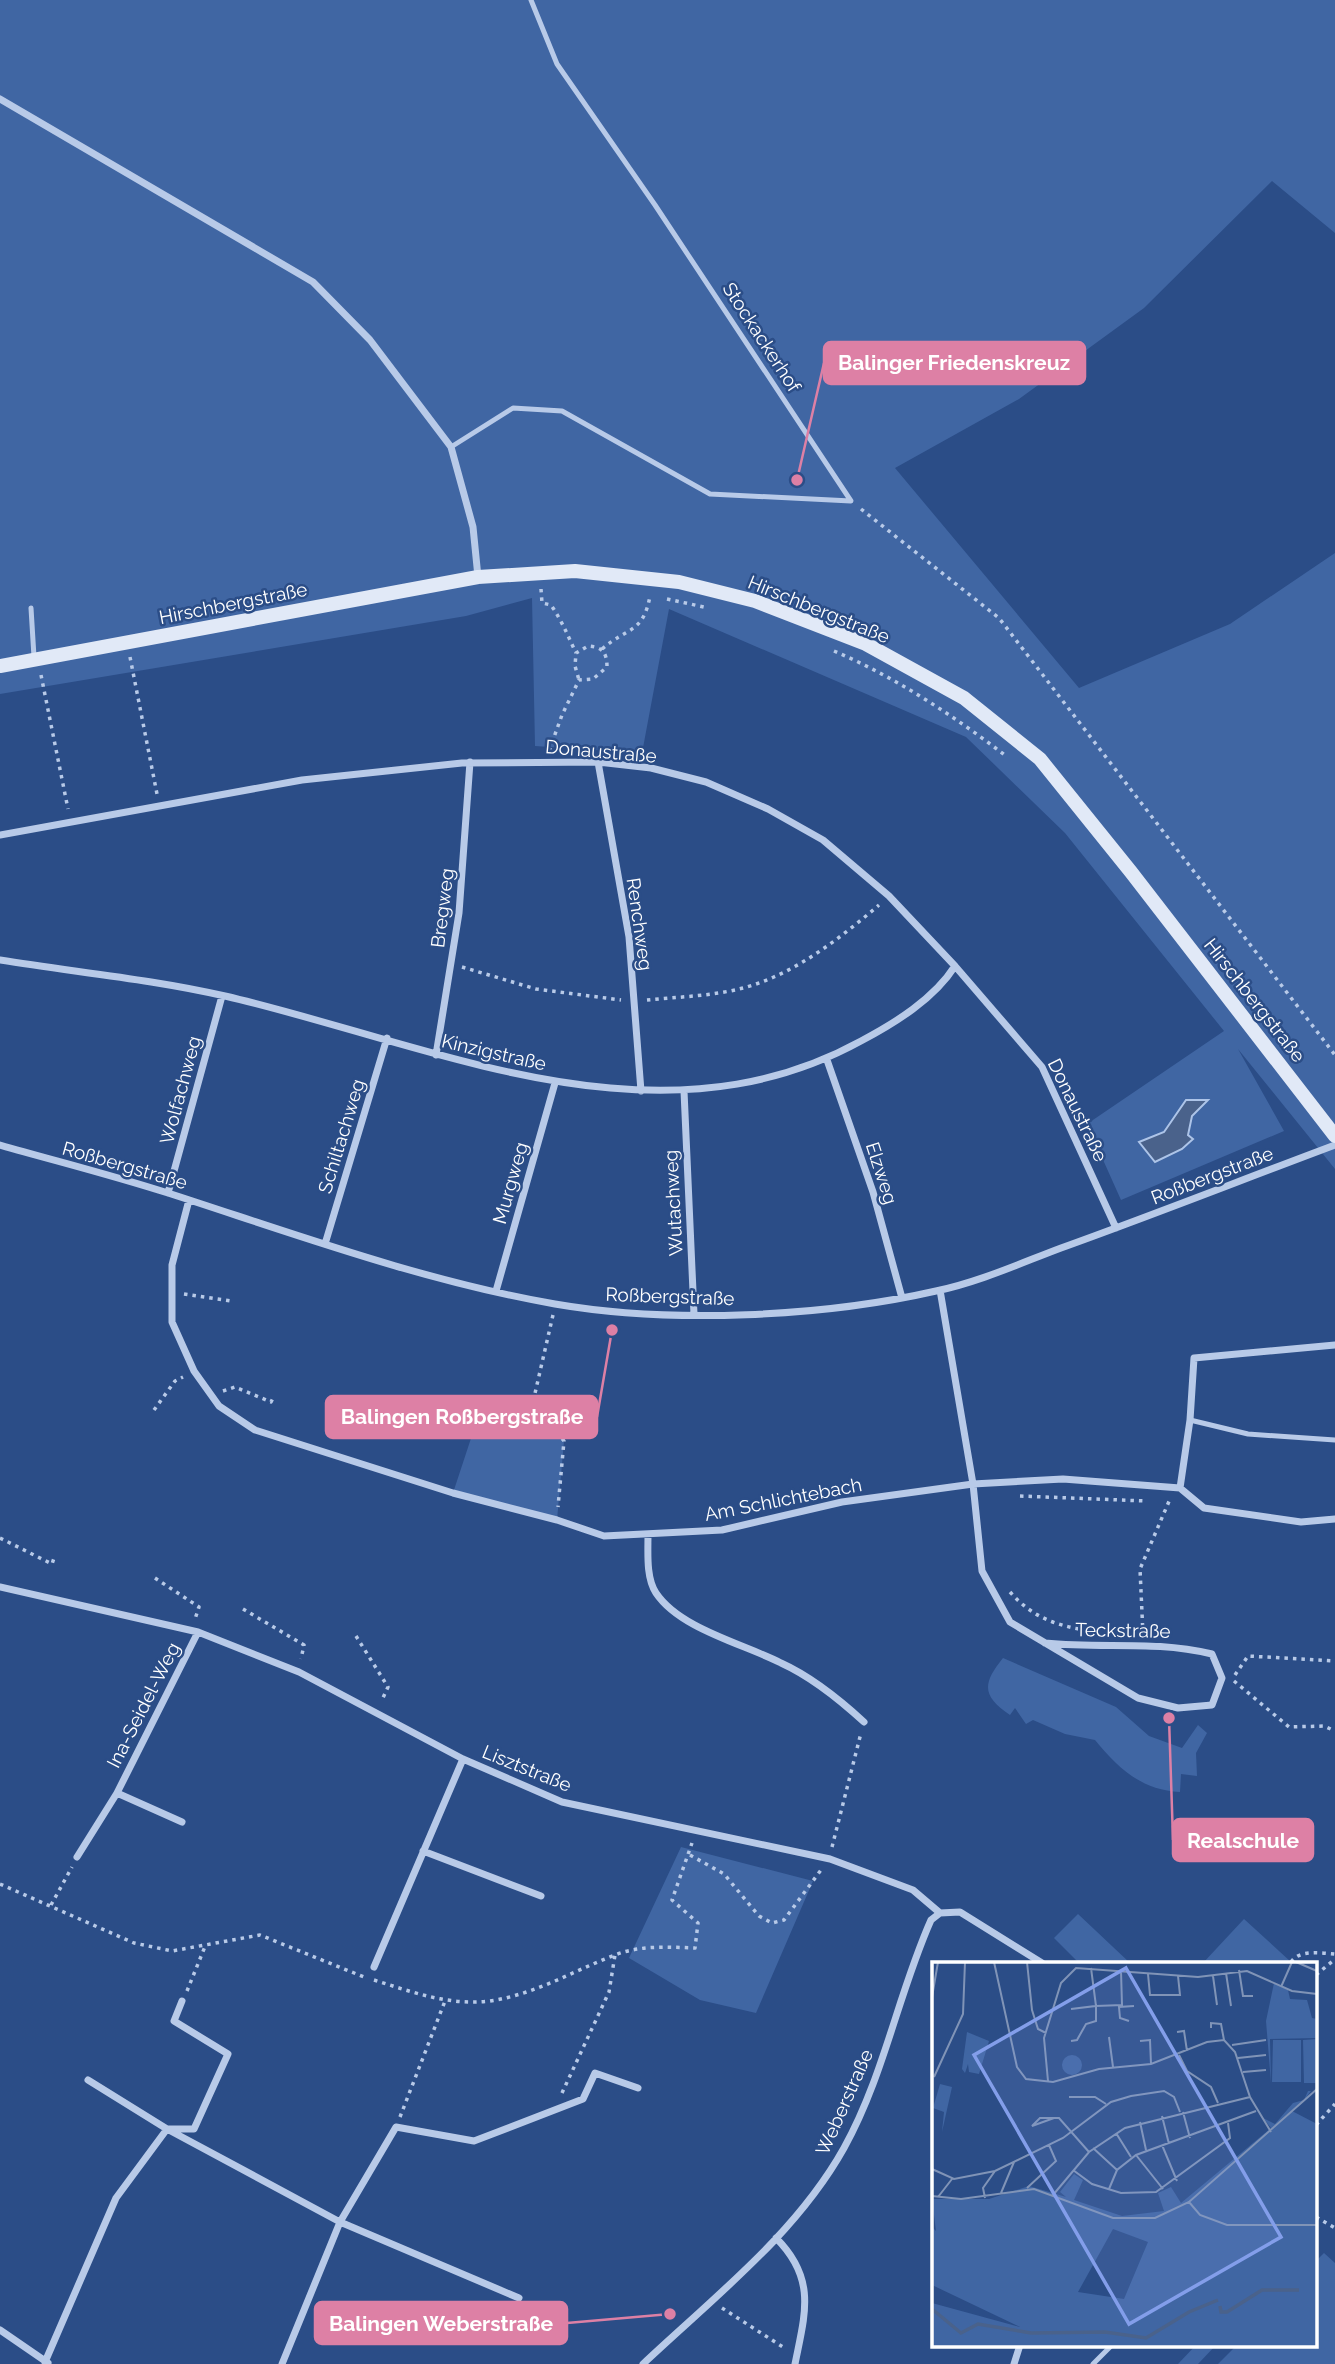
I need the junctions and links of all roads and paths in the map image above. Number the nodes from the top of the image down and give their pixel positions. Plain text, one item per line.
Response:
1 (531, 0) edge
2 (0, 99) edge
3 (451, 447) junction
4 (851, 501) junction
5 (478, 577) junction
6 (528, 588) dead end
7 (541, 588) junction
8 (553, 588) dead end
9 (638, 593) dead end
10 (650, 596) junction
11 (31, 608) dead end
12 (713, 609) dead end
13 (824, 648) dead end
14 (602, 649) junction
15 (142, 653) dead end
16 (576, 653) junction
17 (130, 655) junction
18 (117, 658) dead end
19 (0, 666) edge
20 (38, 667) junction
21 (54, 671) dead end
22 (27, 676) dead end
23 (579, 680) junction
24 (549, 746) dead end
25 (1009, 758) dead end
26 (470, 762) junction
27 (598, 762) junction
28 (159, 805) junction
29 (70, 821) junction
30 (0, 835) edge
31 (889, 897) junction
32 (0, 960) edge
33 (451, 963) junction
34 (955, 966) junction
35 (222, 996) junction
36 (634, 1001) junction
37 (387, 1038) junction
38 (436, 1055) junction
39 (1335, 1055) edge
40 (827, 1060) junction
41 (555, 1083) junction
42 (641, 1091) junction
43 (684, 1091) junction
44 (1335, 1136) edge
45 (0, 1145) edge
46 (1335, 1145) edge
47 (168, 1193) junction
48 (189, 1200) junction
49 (1116, 1228) junction
50 (325, 1244) junction
51 (940, 1290) junction
52 (496, 1291) junction
53 (172, 1293) junction
54 (902, 1298) junction
55 (230, 1301) dead end
56 (555, 1304) junction
57 (695, 1314) junction
58 (1335, 1345) edge
59 (194, 1371) junction
60 (211, 1395) junction
61 (273, 1398) dead end
62 (154, 1410) dead end
63 (1190, 1420) junction
64 (1335, 1440) edge
65 (973, 1484) junction
66 (1180, 1488) junction
67 (1012, 1496) dead end
68 (1154, 1501) dead end
69 (1335, 1519) edge
70 (557, 1520) junction
71 (648, 1535) junction
72 (0, 1538) edge
73 (55, 1555) dead end
74 (155, 1578) dead end
75 (1004, 1585) dead end
76 (0, 1587) edge
77 (243, 1609) dead end
78 (1095, 1631) dead end
79 (194, 1632) junction
80 (1130, 1633) dead end
81 (356, 1636) dead end
82 (1045, 1643) junction
83 (1335, 1661) edge
84 (299, 1672) junction
85 (376, 1714) junction
86 (863, 1722) joint
87 (1335, 1731) edge
88 (463, 1759) junction
89 (117, 1793) junction
90 (182, 1822) dead end
91 (423, 1851) junction
92 (690, 1855) dead end
93 (77, 1857) joint
94 (830, 1859) junction
95 (541, 1896) dead end
96 (51, 1905) dead end
97 (940, 1913) junction
98 (206, 1944) dead end
99 (615, 1955) dead end
100 (1335, 1957) edge
101 (1040, 1962) edge
102 (1291, 1962) edge
103 (374, 1967) dead end
104 (1318, 1973) edge
105 (182, 2001) joint
106 (445, 2001) dead end
107 (88, 2080) dead end
108 (638, 2088) dead end
109 (1335, 2104) edge
110 (555, 2110) junction
111 (1318, 2122) edge
112 (396, 2127) junction
113 (167, 2129) junction
114 (1318, 2218) edge
115 (340, 2222) junction
116 (1335, 2228) edge
117 (776, 2238) junction
118 (519, 2298) dead end
119 (710, 2301) junction
120 (0, 2329) edge
121 (1020, 2346) edge
122 (1111, 2346) edge
123 (796, 2360) edge
124 (47, 2363) edge
125 (282, 2364) edge
126 (643, 2364) edge
127 (1014, 2364) edge
128 (1093, 2364) edge

1 - 4 lane, Stockackerhof
2 - 3 street
3 - 4 lane
3 - 5 street
4 - 39 path
5 - 20 street, Hirschbergstraße
5 - 44 street, Hirschbergstraße
6 - 7 path
7 - 8 path
7 - 16 path
9 - 10 path
10 - 12 path
10 - 14 path
11 - 20 lane
13 - 25 path
14 - 16 path
14 - 23 path
15 - 17 path
16 - 23 path
17 - 18 path
17 - 28 path
19 - 20 street, Hirschbergstraße
20 - 21 path
20 - 22 path
20 - 29 path
23 - 24 path
26 - 27 street, Donaustraße
26 - 28 street, Donaustraße
26 - 33 street, Bregweg
27 - 31 street, Donaustraße
27 - 36 street, Renchweg
28 - 29 street, Donaustraße
29 - 30 street, Donaustraße
31 - 34 street, Donaustraße
31 - 36 path
32 - 35 street, Kinzigstraße
33 - 36 path
33 - 38 street, Bregweg
34 - 40 street, Kinzigstraße
34 - 49 street, Donaustraße
35 - 37 street, Kinzigstraße
35 - 47 street, Wolfachweg
36 - 42 street, Renchweg
37 - 38 street, Kinzigstraße
37 - 50 street, Schiltachweg
38 - 41 street, Kinzigstraße
40 - 43 street, Kinzigstraße
40 - 54 street, Elzweg
41 - 42 street, Kinzigstraße
41 - 52 street, Murgweg
42 - 43 street, Kinzigstraße
43 - 57 street, Wutachweg
45 - 47 street, Roßbergstraße
46 - 49 street, Roßbergstraße
47 - 48 street, Roßbergstraße
48 - 50 street, Roßbergstraße
48 - 53 street, Am Schlichtebach
49 - 51 street, Roßbergstraße
50 - 52 street, Roßbergstraße
51 - 54 street, Roßbergstraße
51 - 65 street, Teckstraße
52 - 56 street, Roßbergstraße
53 - 55 path
53 - 59 street, Am Schlichtebach
54 - 57 street, Roßbergstraße
56 - 57 street, Roßbergstraße
56 - 70 path
58 - 63 street
59 - 60 street, Am Schlichtebach
59 - 62 path
60 - 61 path
60 - 70 street, Am Schlichtebach
63 - 64 lane
63 - 66 street
65 - 66 street, Am Schlichtebach
65 - 71 street, Am Schlichtebach
65 - 82 street, Teckstraße
66 - 69 street
66 - 80 path
67 - 68 path
70 - 71 street, Am Schlichtebach
71 - 86 street
72 - 73 path
74 - 79 path
75 - 78 path
76 - 79 street, Lisztstraße
77 - 84 path
79 - 84 street, Lisztstraße
79 - 89 street, Ina-Seidel-Weg
81 - 85 path
82 - 82 street, Teckstraße
83 - 87 path
84 - 85 street, Lisztstraße
85 - 88 street, Lisztstraße
86 - 94 path
88 - 91 street
88 - 94 street, Lisztstraße
89 - 90 street, Ina-Seidel-Weg
89 - 93 street, Ina-Seidel-Weg
91 - 95 street
91 - 103 street
92 - 94 path
93 - 96 path
94 - 97 street, Lisztstraße
97 - 101 street
97 - 117 street, Weberstraße
98 - 105 path
99 - 110 path
100 - 102 path
100 - 104 path
105 - 113 street
106 - 112 path
107 - 113 street
108 - 110 street
109 - 111 path
110 - 112 street
112 - 115 street
113 - 115 street
113 - 124 street
114 - 116 path
115 - 118 street
115 - 125 street
117 - 119 street, Weberstraße
117 - 123 street
119 - 123 path
119 - 126 street, Weberstraße
120 - 124 street
121 - 127 street
122 - 128 lane

